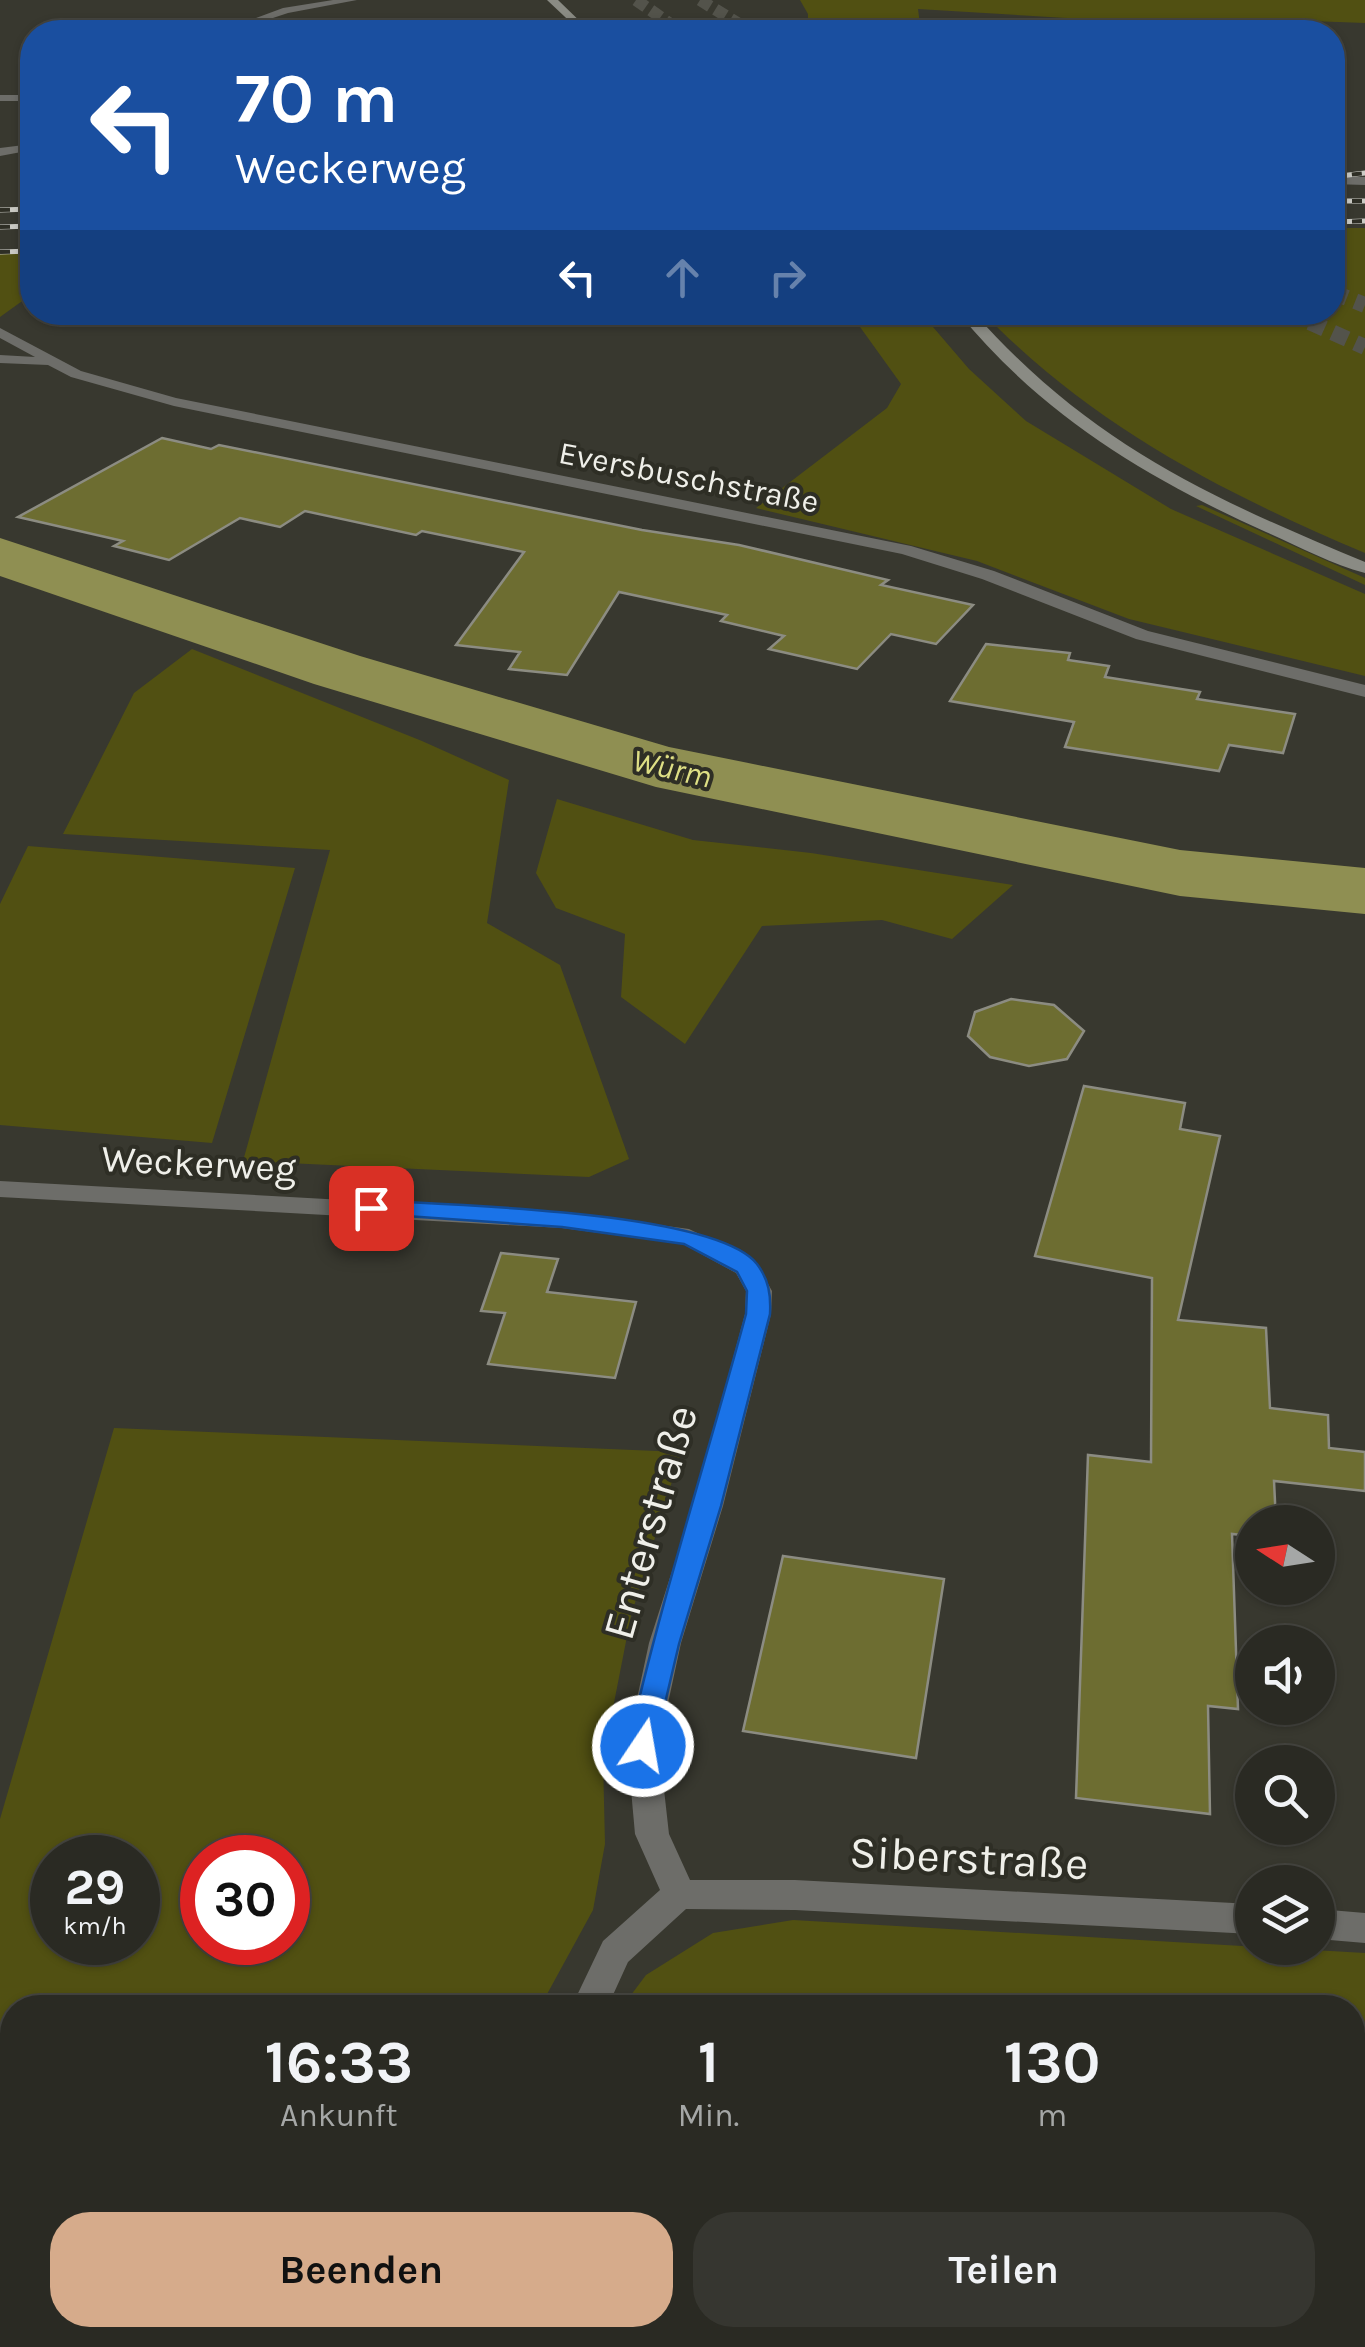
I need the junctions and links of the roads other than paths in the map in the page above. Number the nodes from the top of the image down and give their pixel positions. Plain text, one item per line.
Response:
1 (352, 0) edge
2 (552, 0) edge
3 (257, 20) edge
4 (573, 20) edge
5 (976, 325) edge
6 (0, 332) edge
7 (0, 359) edge
8 (53, 363) junction
9 (1365, 568) edge
10 (1365, 690) edge
11 (0, 1190) edge
12 (746, 1266) joint
13 (680, 1894) junction
14 (1235, 1918) edge
15 (1335, 1925) edge
16 (1365, 1928) edge
17 (594, 1995) edge

1 - 3 street
2 - 4 main road
5 - 9 main road
6 - 8 street, Eversbuschstraße
7 - 8 street
8 - 10 street, Eversbuschstraße
11 - 12 street, Weckerweg
12 - 13 street, Enterstraße
13 - 14 street, Siberstraße
13 - 17 street
15 - 16 street

